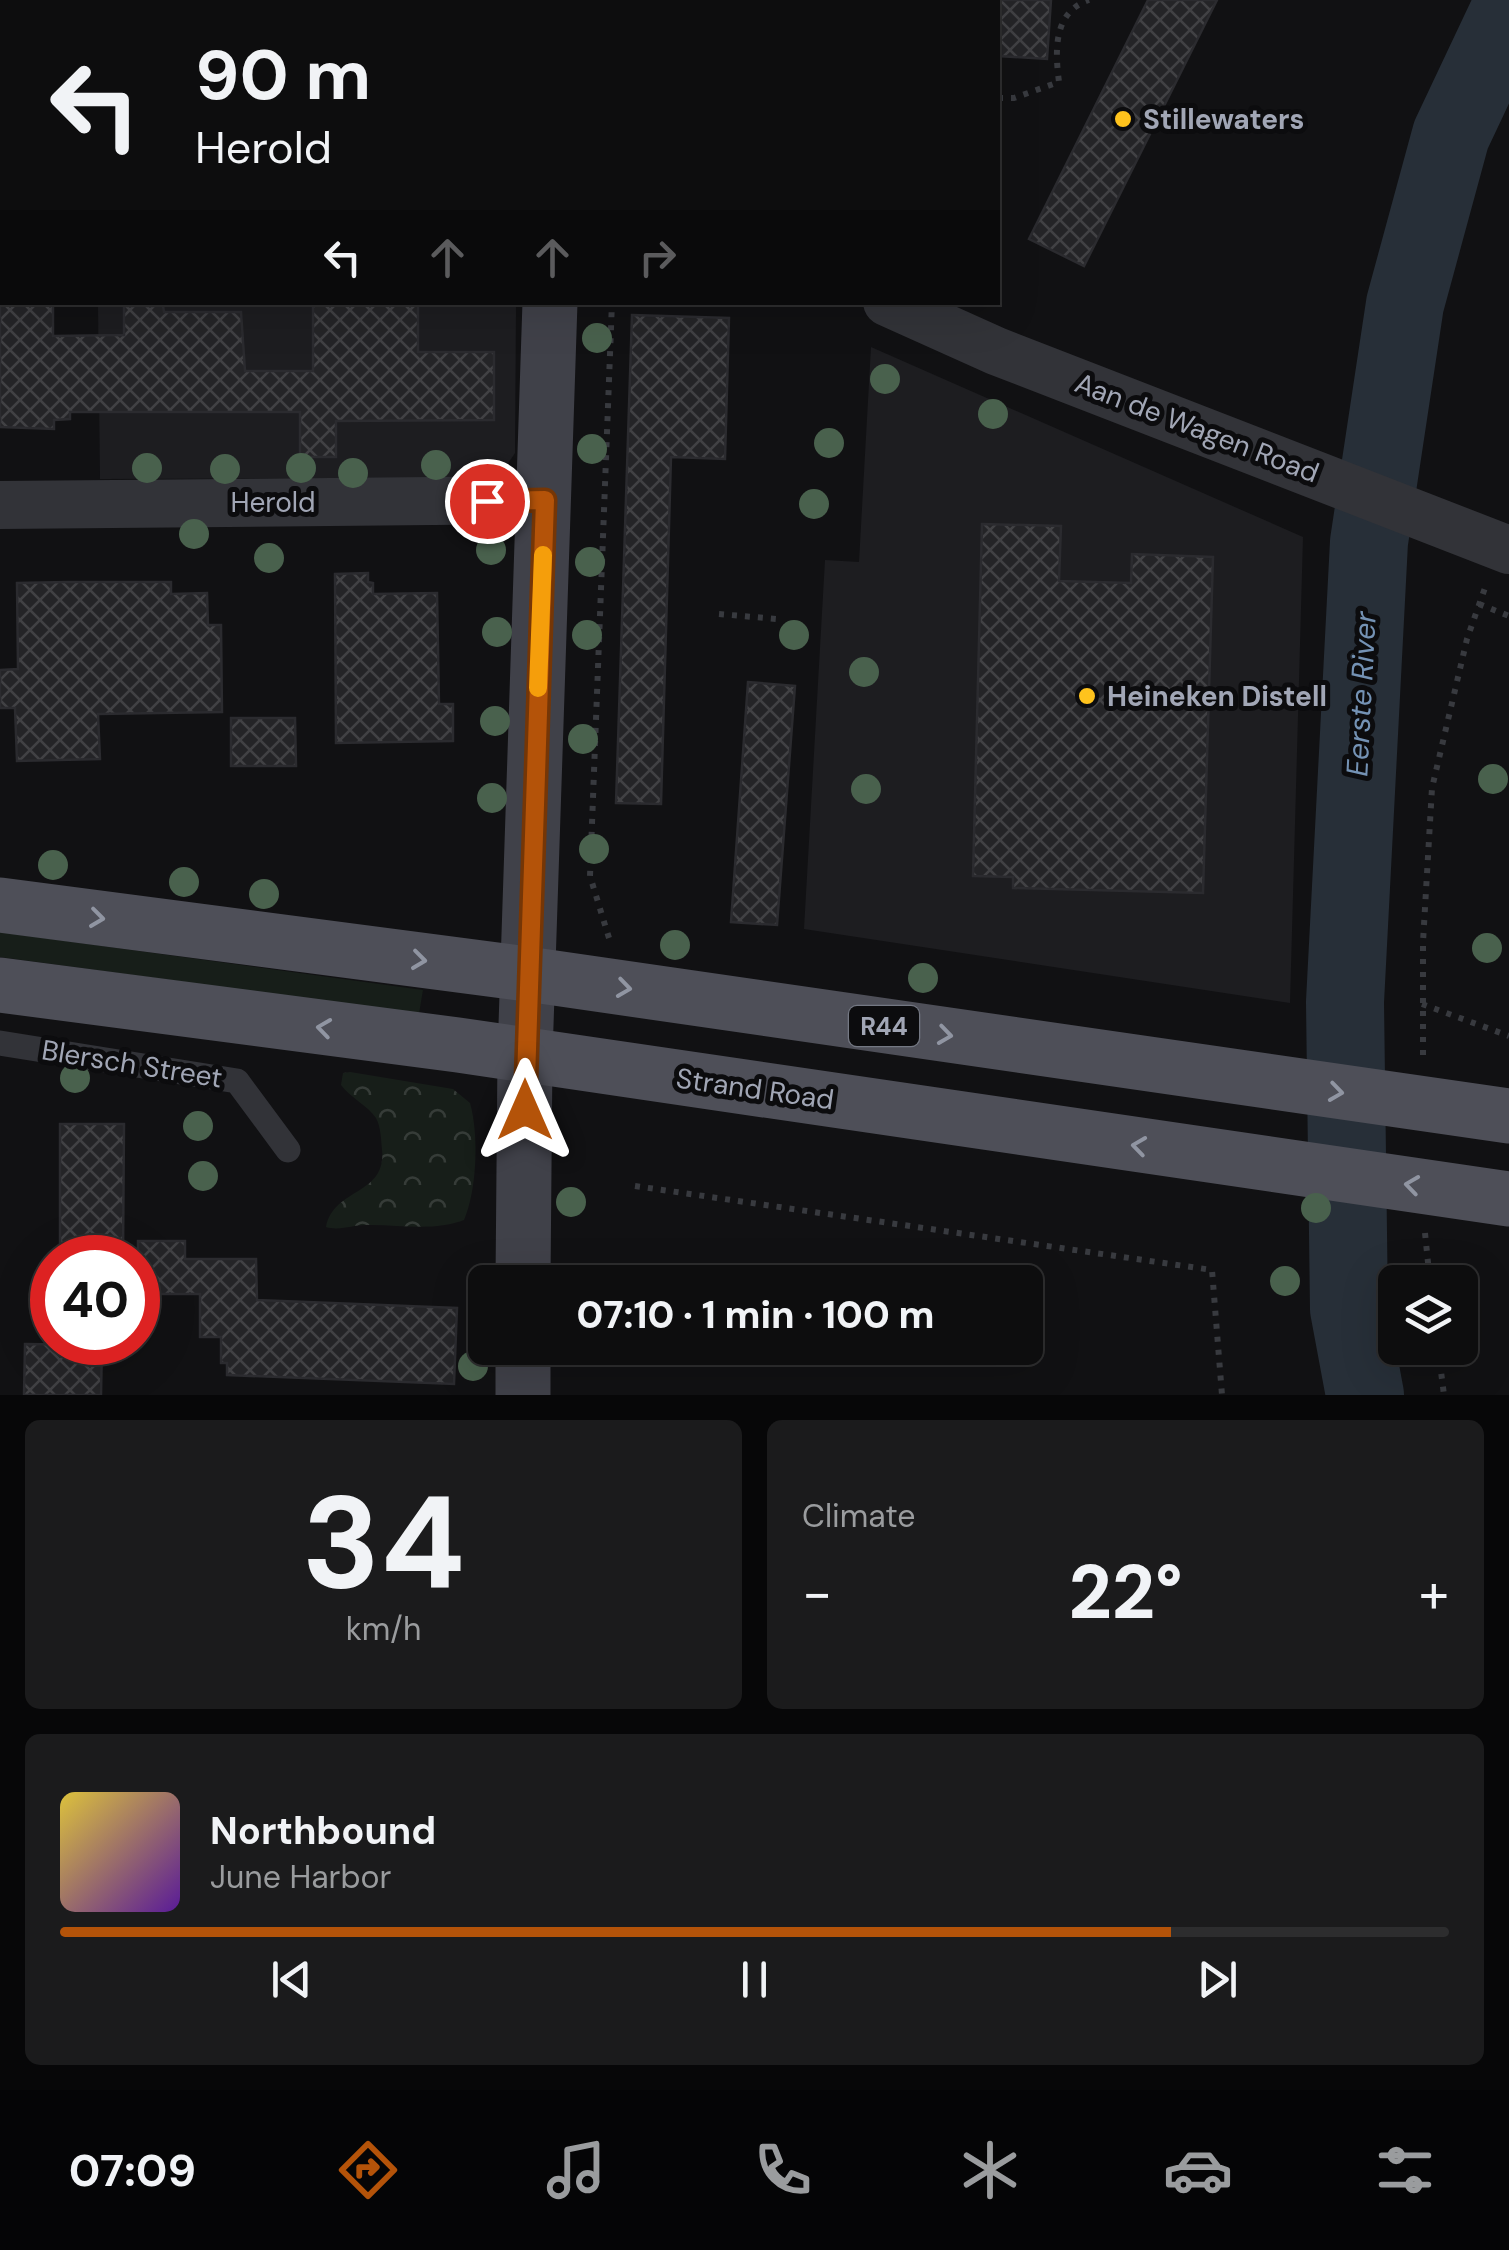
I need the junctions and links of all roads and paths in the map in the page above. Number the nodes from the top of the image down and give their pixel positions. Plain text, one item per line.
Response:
1 (1089, 0) edge
2 (1000, 98) edge
3 (550, 305) edge
4 (612, 305) edge
5 (894, 305) edge
6 (545, 500) junction
7 (0, 505) edge
8 (1497, 545) edge
9 (719, 614) dead end
10 (1509, 616) edge
11 (776, 619) dead end
12 (0, 906) edge
13 (610, 941) dead end
14 (527, 974) junction
15 (0, 985) edge
16 (1509, 1036) edge
17 (0, 1043) edge
18 (524, 1055) junction
19 (1509, 1116) edge
20 (288, 1150) dead end
21 (635, 1186) dead end
22 (1509, 1199) edge
23 (524, 1265) edge
24 (523, 1365) edge
25 (1440, 1365) edge
26 (522, 1395) edge
27 (1222, 1395) edge
28 (1444, 1395) edge

1 - 2 path
3 - 6 street
4 - 13 path
5 - 8 street, Aan de Wagen Road
6 - 7 street, Herold
6 - 14 street
9 - 11 path
10 - 16 path
12 -> 14 main road, R44
14 - 18 street
14 -> 19 main road, R44
18 -> 15 main road, Strand Road
17 - 20 lane, Blersch Street
22 -> 18 main road, Strand Road
18 - 23 street
21 - 27 path
24 - 26 street
25 - 28 path

